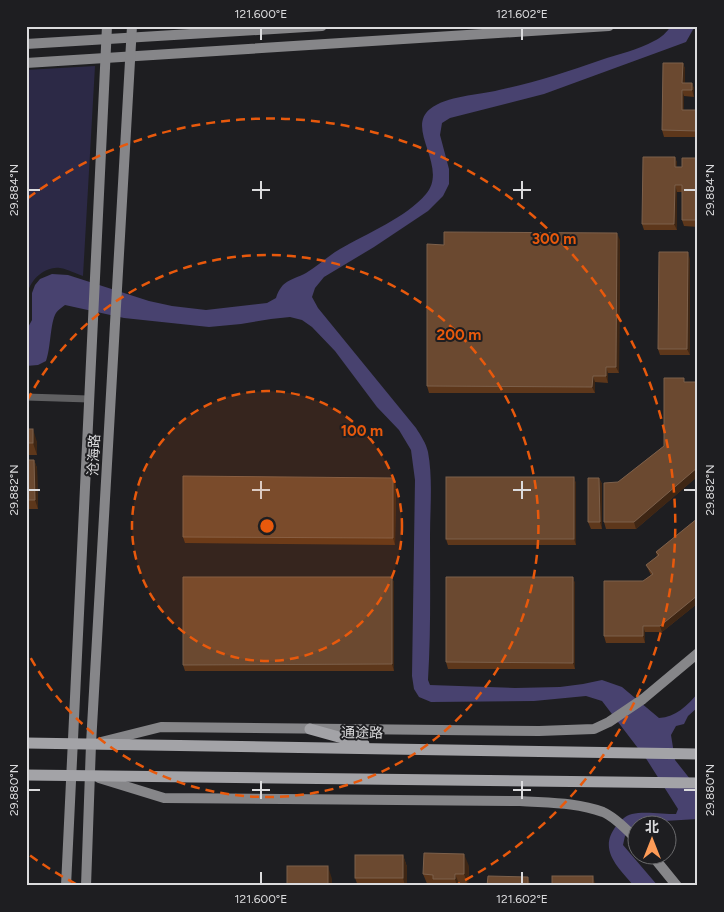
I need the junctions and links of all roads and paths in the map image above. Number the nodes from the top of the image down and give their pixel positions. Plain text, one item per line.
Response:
1 (107, 26) edge
2 (322, 26) edge
3 (609, 26) edge
4 (132, 32) edge
5 (106, 38) junction
6 (26, 44) edge
7 (106, 58) junction
8 (130, 58) junction
9 (26, 63) edge
10 (26, 397) edge
11 (89, 399) junction
12 (698, 653) edge
13 (310, 729) junction
14 (26, 743) edge
15 (73, 744) junction
16 (91, 744) junction
17 (380, 749) junction
18 (698, 754) edge
19 (26, 775) edge
20 (71, 775) junction
21 (90, 776) junction
22 (698, 783) edge
23 (626, 828) edge
24 (659, 864) edge
25 (66, 886) edge
26 (86, 886) edge
27 (677, 886) edge

1 - 5 main road, 沧海路
2 - 4 main road
3 - 8 main road
4 - 5 main road
4 - 8 main road, 沧海路
5 - 6 main road
5 - 7 main road, 沧海路
7 - 8 main road
7 - 9 main road
7 - 11 main road, 沧海路
8 - 16 main road, 沧海路
10 - 11 street
11 - 15 main road, 沧海路
12 - 13 main road
13 - 16 main road
13 - 17 main road
14 - 15 main road, 通途路
15 - 16 main road, 通途路
15 - 20 main road, 沧海路
16 - 17 main road, 通途路
16 - 21 main road, 沧海路
17 - 18 main road, 通途路
19 - 20 main road
20 - 21 main road
20 - 25 main road, 沧海路
21 - 22 main road
21 - 23 main road
21 - 26 main road, 沧海路
24 - 27 main road

